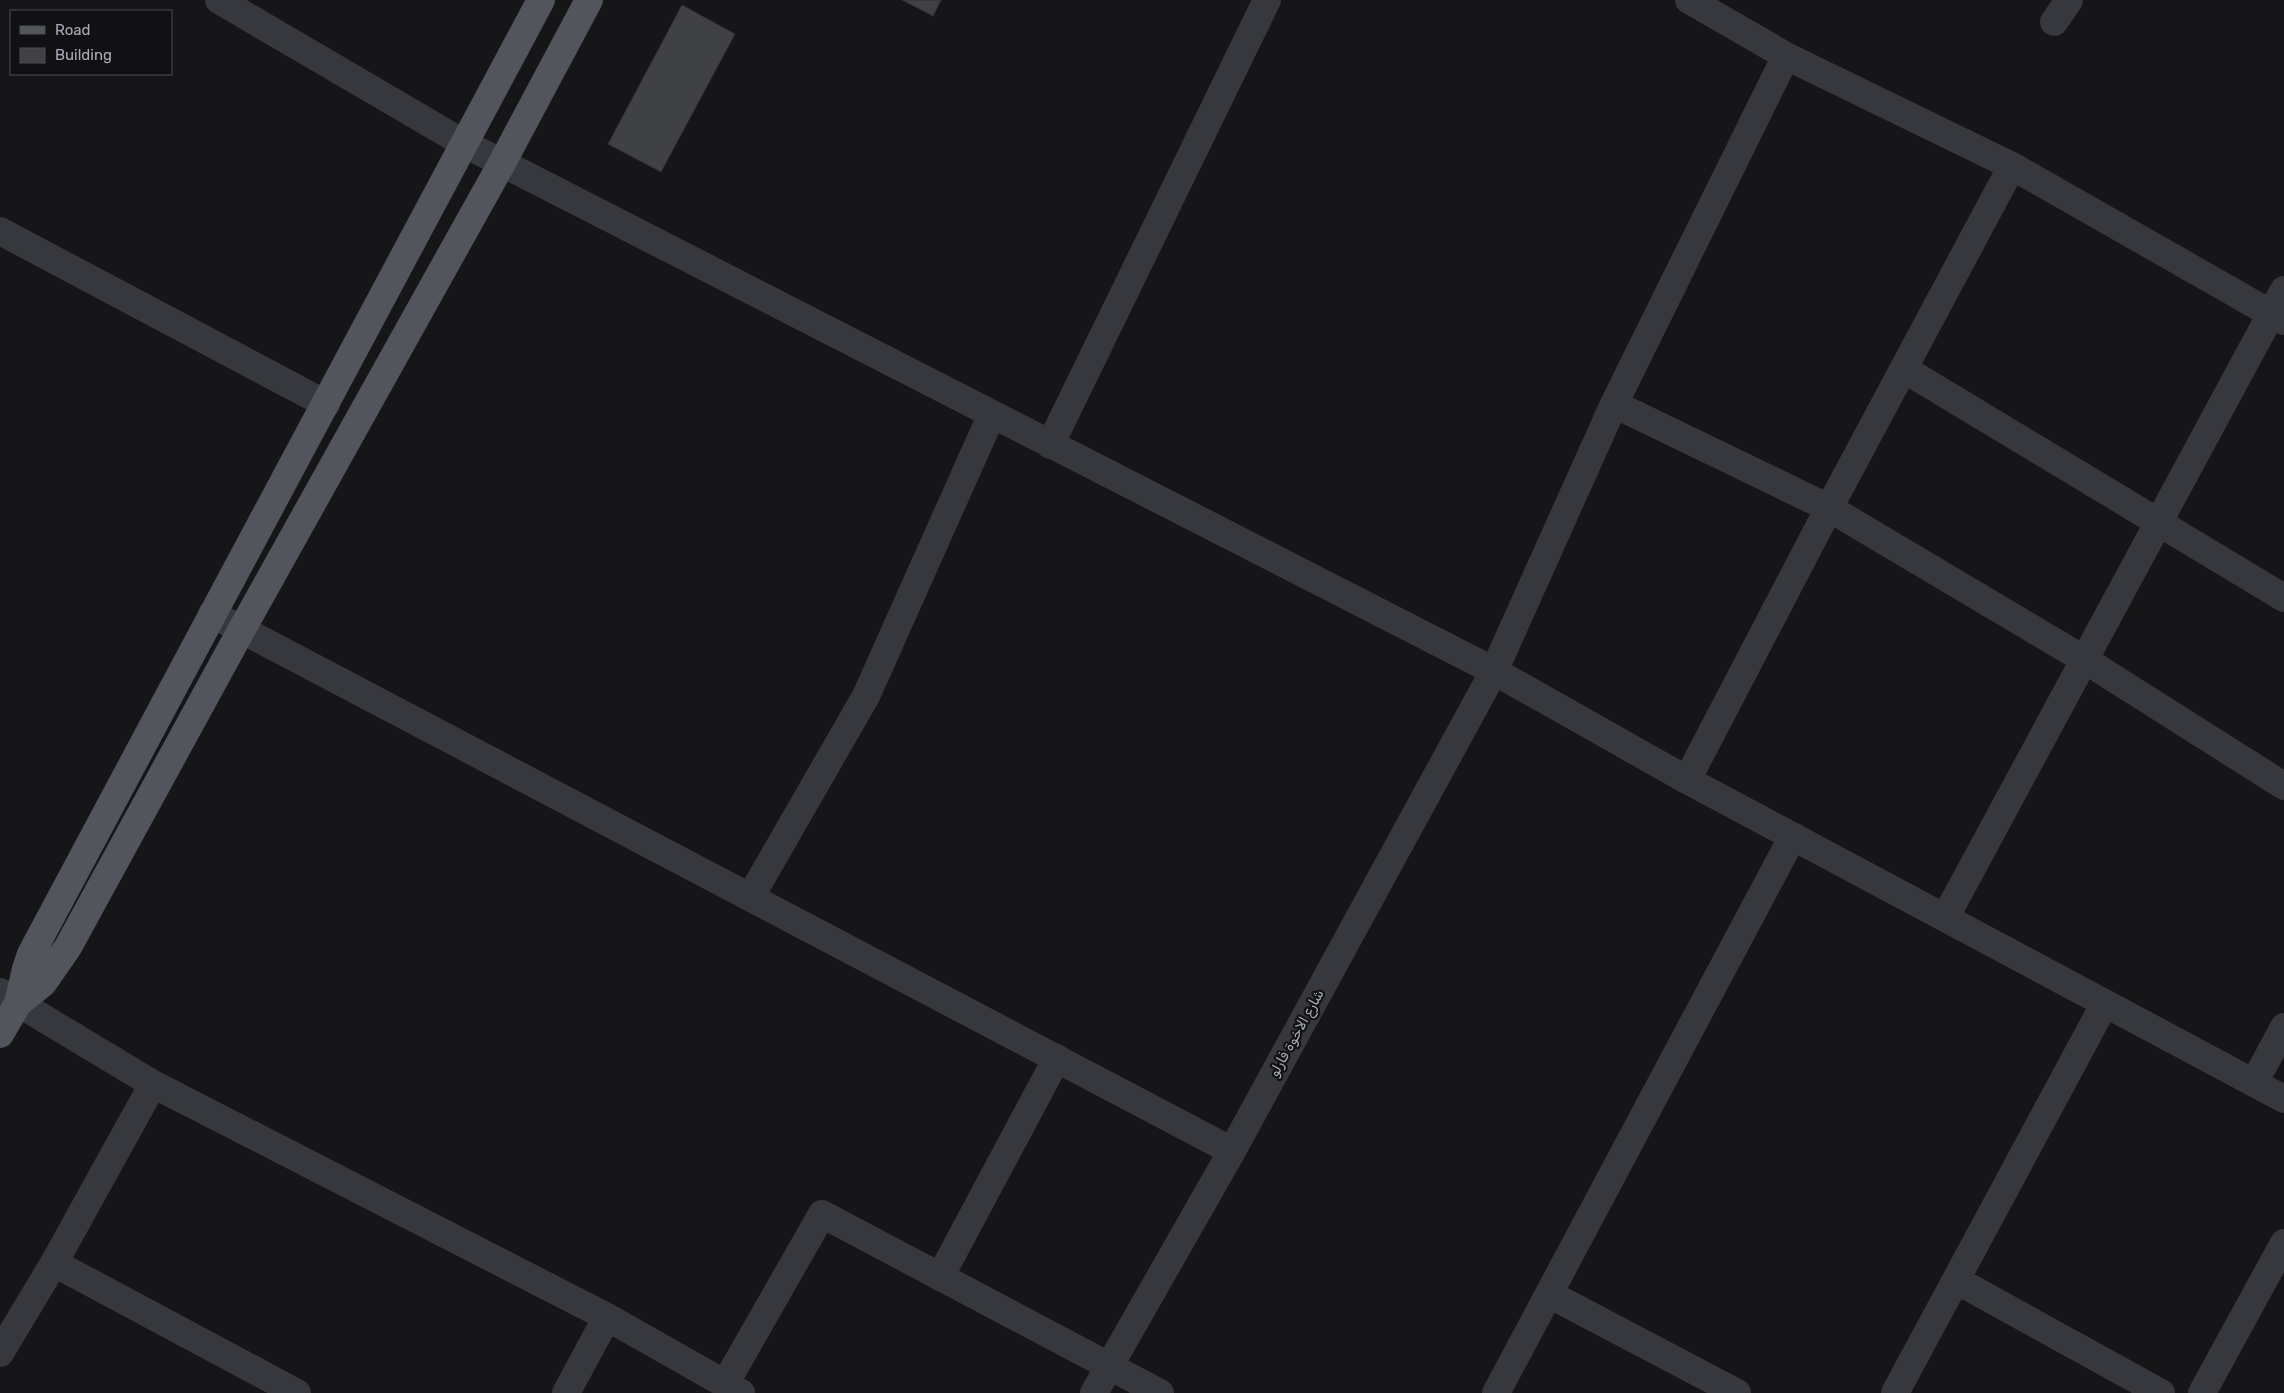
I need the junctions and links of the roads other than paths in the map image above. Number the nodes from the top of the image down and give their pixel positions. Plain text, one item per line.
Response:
1 (219, 0) edge
2 (541, 0) edge
3 (589, 0) edge
4 (1267, 0) edge
5 (1688, 0) edge
6 (1786, 56) junction
7 (465, 144) junction
8 (502, 163) junction
9 (2012, 166) junction
10 (0, 231) edge
11 (2284, 290) edge
12 (2278, 318) edge
13 (1904, 370) junction
14 (326, 404) junction
15 (1614, 404) junction
16 (992, 414) junction
17 (1050, 445) junction
18 (1829, 508) junction
19 (2159, 522) junction
20 (2284, 598) edge
21 (212, 614) junction
22 (242, 629) junction
23 (2085, 660) junction
24 (1494, 670) junction
25 (1687, 780) junction
26 (2284, 786) edge
27 (1793, 836) junction
28 (750, 896) junction
29 (1945, 918) junction
30 (9, 998) edge
31 (2105, 1003) junction
32 (2284, 1027) edge
33 (0, 1034) edge
34 (1057, 1058) junction
35 (2254, 1083) junction
36 (153, 1084) junction
37 (2284, 1099) edge
38 (1232, 1151) junction
39 (2284, 1243) edge
40 (54, 1263) junction
41 (940, 1276) junction
42 (1956, 1280) junction
43 (1549, 1294) junction
44 (606, 1317) junction
45 (0, 1353) edge
46 (1110, 1366) junction
47 (733, 1388) edge
48 (297, 1393) edge
49 (566, 1393) edge
50 (1094, 1393) edge
51 (1160, 1393) edge
52 (1496, 1393) edge
53 (1737, 1393) edge
54 (1895, 1393) edge
55 (2161, 1393) edge
56 (2202, 1393) edge

1 - 7 street
2 - 7 main road
3 - 8 main road
4 - 17 street
5 - 6 street
6 - 9 street
6 - 15 street, شارع الاخوة فارلو
7 - 8 street
7 - 14 main road
8 - 16 street
8 - 22 main road
9 - 12 street
9 - 13 street
10 - 14 street
11 - 12 street
12 - 19 street
13 - 18 street
13 - 19 street
14 - 21 main road
15 - 18 street
15 - 24 street, شارع الاخوة فارلو
16 - 17 street
16 - 28 street
17 - 24 street
18 - 23 street
18 - 25 street
19 - 20 street
19 - 23 street
21 - 22 street
21 - 30 main road
22 - 28 street
22 - 30 main road
23 - 26 street
23 - 29 street
24 - 25 street
24 - 38 street, شارع الاخوة فارلو
25 - 27 street
27 - 29 street
27 - 43 street
28 - 34 street
29 - 31 street
30 - 33 main road
30 - 36 street
31 - 35 street
31 - 42 street
32 - 35 street
34 - 38 street
34 - 41 street
35 - 37 street
36 - 40 street
36 - 44 street
38 - 46 street, شارع الاخوة فارلو
39 - 56 street
40 - 45 street
40 - 48 street
41 - 46 street
41 - 47 street
42 - 54 street
42 - 55 street
43 - 52 street
43 - 53 street
44 - 47 street
44 - 49 street
46 - 50 street, شارع الاخوة فارلو
46 - 51 street

